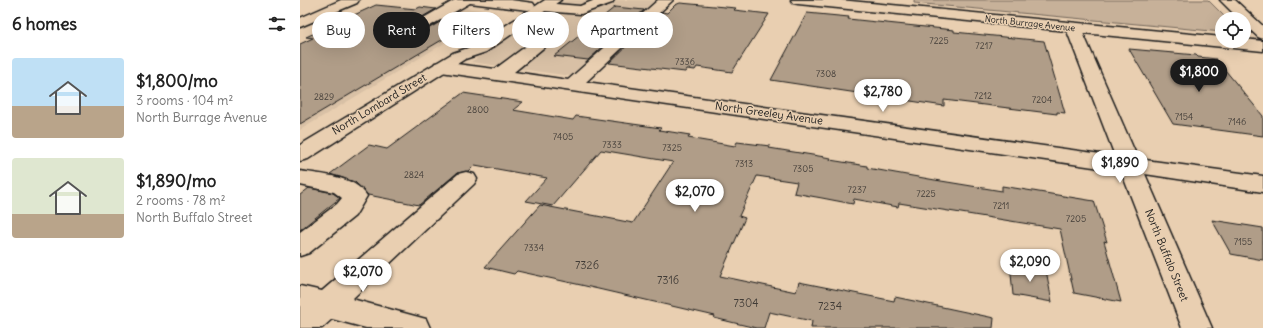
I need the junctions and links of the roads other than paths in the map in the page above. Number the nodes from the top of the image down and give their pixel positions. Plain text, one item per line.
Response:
1 (352, 0) edge
2 (465, 0) edge
3 (474, 0) edge
4 (607, 0) edge
5 (666, 0) edge
6 (798, 0) edge
7 (1227, 0) edge
8 (541, 3) edge
9 (894, 5) edge
10 (531, 12) edge
11 (430, 20) edge
12 (300, 23) edge
13 (1073, 27) junction
14 (512, 28) edge
15 (1263, 34) edge
16 (1263, 46) edge
17 (533, 48) edge
18 (459, 56) junction
19 (441, 67) junction
20 (499, 74) junction
21 (574, 85) junction
22 (300, 154) edge
23 (1131, 165) junction
24 (300, 178) edge
25 (466, 179) dead end
26 (1263, 184) edge
27 (300, 246) edge
28 (313, 302) edge
29 (301, 328) edge
30 (415, 328) edge
31 (1197, 328) edge

1 - 12 street
2 - 11 street
3 - 8 street
4 - 8 street
5 - 21 street
6 - 9 street, North Burrage Avenue
7 - 15 street
8 - 10 street, North Lombard Street
8 - 18 street, North Lombard Street
9 - 13 street, North Burrage Avenue
13 - 16 street, North Burrage Avenue
13 - 23 street, North Buffalo Street
14 - 18 street, North Lombard Street
17 - 20 street
18 - 19 street, North Lombard Street
19 - 20 street, North Greeley Avenue
19 - 22 street, North Lombard Street
20 - 21 street, North Greeley Avenue
21 - 23 street, North Greeley Avenue
23 - 26 street, North Greeley Avenue
23 - 31 street, North Buffalo Street
24 - 27 street
25 - 28 street
28 - 29 street
28 - 30 street

